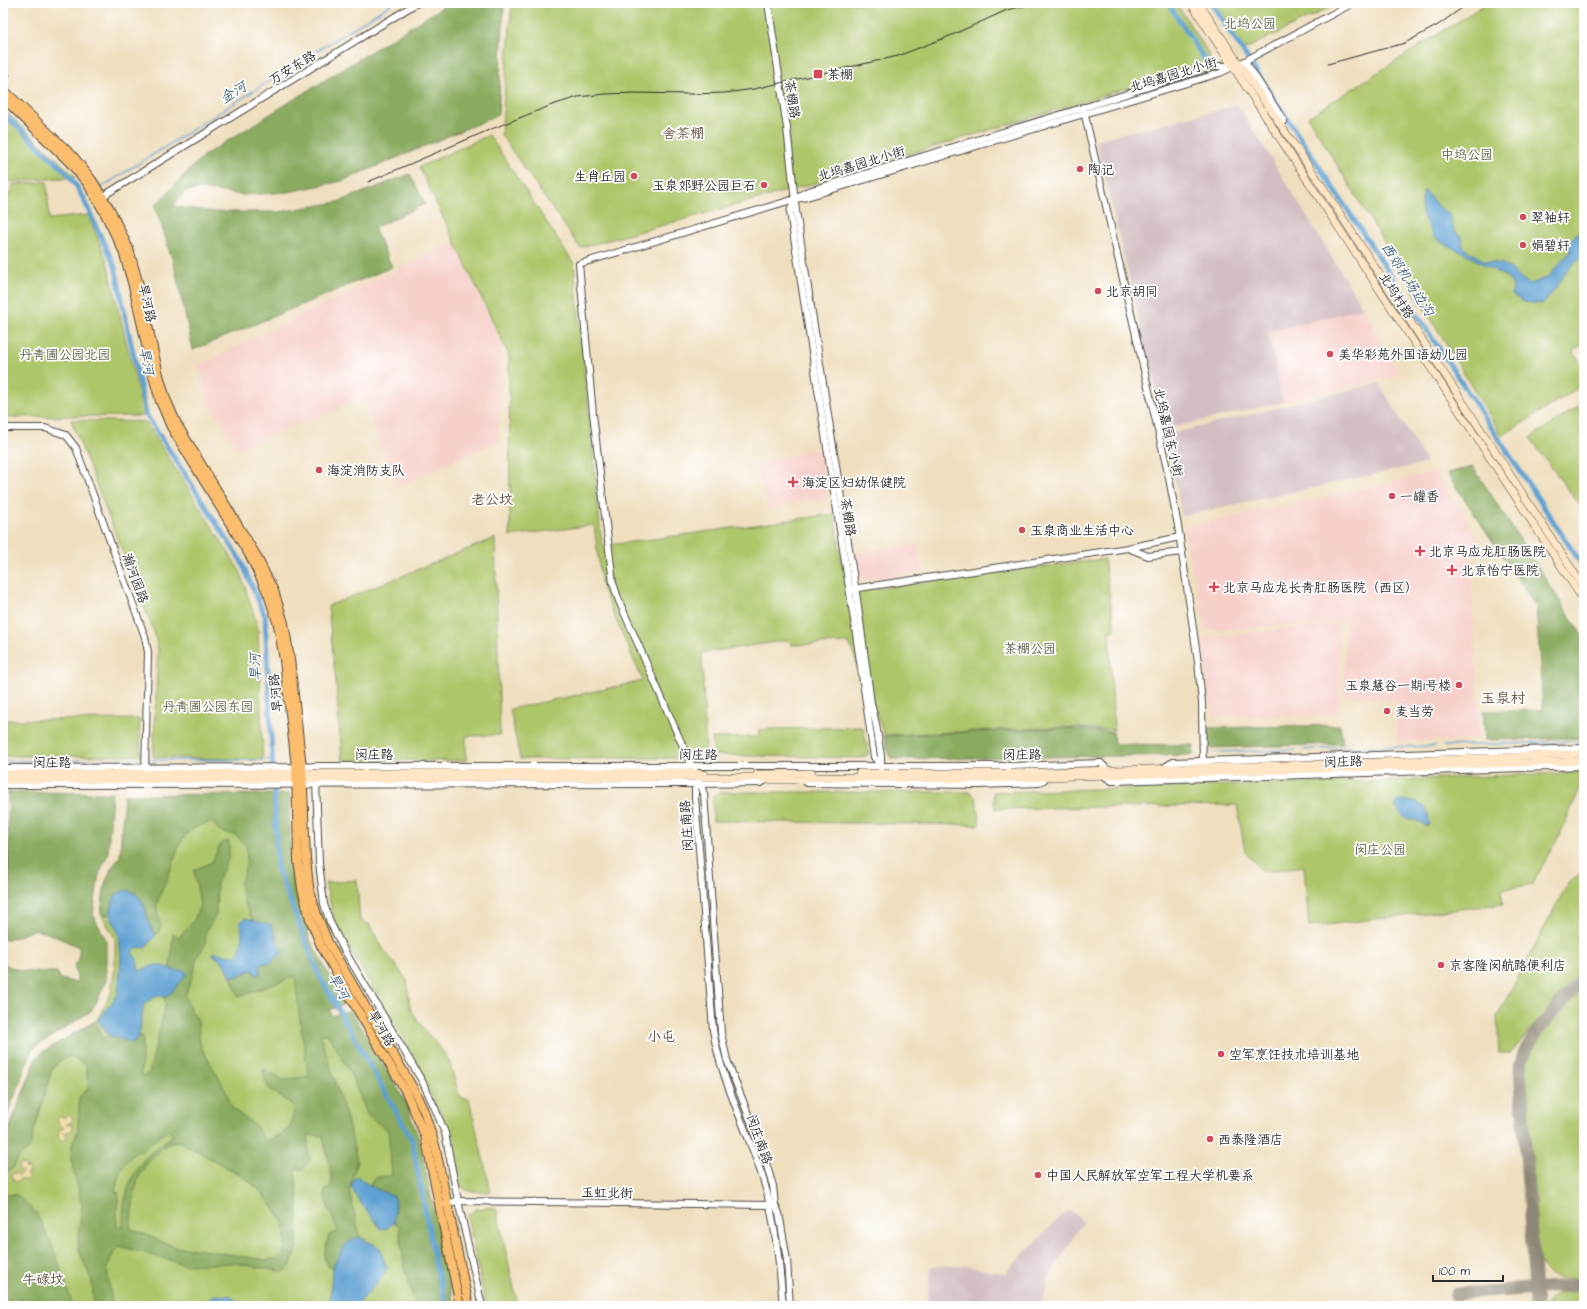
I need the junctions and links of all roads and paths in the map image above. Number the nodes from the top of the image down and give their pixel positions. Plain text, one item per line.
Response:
1 (417, 3) edge
2 (768, 3) edge
3 (1191, 3) edge
4 (1200, 3) edge
5 (1353, 3) edge
6 (1238, 64) junction
7 (3, 89) edge
8 (3, 98) edge
9 (1084, 110) junction
10 (1284, 122) joint
11 (1284, 132) junction
12 (96, 192) junction
13 (795, 198) junction
14 (3, 428) edge
15 (1180, 537) junction
16 (1128, 548) junction
17 (1182, 552) junction
18 (1584, 588) edge
19 (852, 589) junction
20 (1584, 601) edge
21 (1584, 748) edge
22 (1584, 754) edge
23 (1584, 761) edge
24 (1203, 764) junction
25 (145, 766) junction
26 (388, 766) junction
27 (1584, 766) edge
28 (692, 767) junction
29 (3, 768) edge
30 (401, 772) junction
31 (882, 773) junction
32 (1106, 773) junction
33 (3, 774) edge
34 (268, 776) junction
35 (285, 776) junction
36 (299, 776) junction
37 (1048, 777) junction
38 (3, 780) edge
39 (117, 780) junction
40 (698, 780) junction
41 (804, 781) junction
42 (316, 782) junction
43 (3, 785) edge
44 (432, 1146) junction
45 (458, 1201) junction
46 (448, 1203) junction
47 (772, 1205) junction
48 (439, 1206) junction
49 (460, 1306) edge
50 (469, 1306) edge
51 (482, 1306) edge
52 (783, 1306) edge
53 (790, 1306) edge

1 - 12 street, 万安东路
2 - 13 street, 茶棚路
3 - 6 main road, 北坞村路
4 - 6 main road, 北坞村路
5 - 6 street
6 - 9 street, 北坞嘉园北小街
6 - 10 street, 北坞村路
6 - 11 main road, 北坞村路
6 - 20 main road, 北坞村路
7 - 12 main road, 旱河路
8 - 12 main road, 旱河路
9 - 13 street, 北坞嘉园北小街
9 - 15 street, 北坞嘉园东小街
10 - 11 main road
11 - 18 main road, 北坞村路
12 - 36 main road, 旱河路
13 - 19 street, 茶棚路
13 - 28 street, 北坞嘉园北小街
14 - 25 street, 瀚河园路
15 - 16 street
15 - 17 street, 北坞嘉园东小街
16 - 17 street
16 - 19 street
17 - 24 street, 北坞嘉园东小街
19 - 31 street, 茶棚路
21 - 24 street, 闵庄路
22 - 24 main road, 闵庄路
23 - 32 main road, 闵庄路
24 - 32 main road, 闵庄路
25 - 29 street, 闵庄路
25 - 33 main road, 闵庄路
25 - 34 main road, 闵庄路
25 - 39 street
26 - 28 street, 闵庄路
26 - 30 street
26 - 36 street, 闵庄路
27 - 32 street, 闵庄路
28 - 31 street, 闵庄路
28 - 40 street
30 - 36 main road, 闵庄路
30 - 40 main road, 闵庄路
31 - 32 main road, 闵庄路
31 - 37 main road, 闵庄路
31 - 40 main road, 闵庄路
31 - 41 main road, 闵庄路
32 - 37 main road, 闵庄路
34 - 35 main road
34 - 35 street
34 - 39 main road, 闵庄路
34 - 43 street, 闵庄路
35 - 36 main road, 闵庄路
35 - 36 street, 闵庄路
36 - 42 main road, 闵庄路
36 - 44 main road, 旱河路
37 - 41 street, 闵庄路
38 - 39 main road, 闵庄路
40 - 41 main road, 闵庄路
40 - 42 main road, 闵庄路
40 - 47 street, 闵庄南路
40 - 47 street, 闵庄南路
42 - 45 street, 旱河路
44 - 46 main road, 旱河路
44 - 48 main road, 旱河路
45 - 46 street, 玉虹北街
45 - 47 street, 玉虹北街
45 - 51 street, 旱河路
46 - 48 street, 玉虹北街
46 - 50 main road, 旱河路
47 - 52 street, 闵庄南路
47 - 53 street, 闵庄南路
48 - 49 main road, 旱河路

